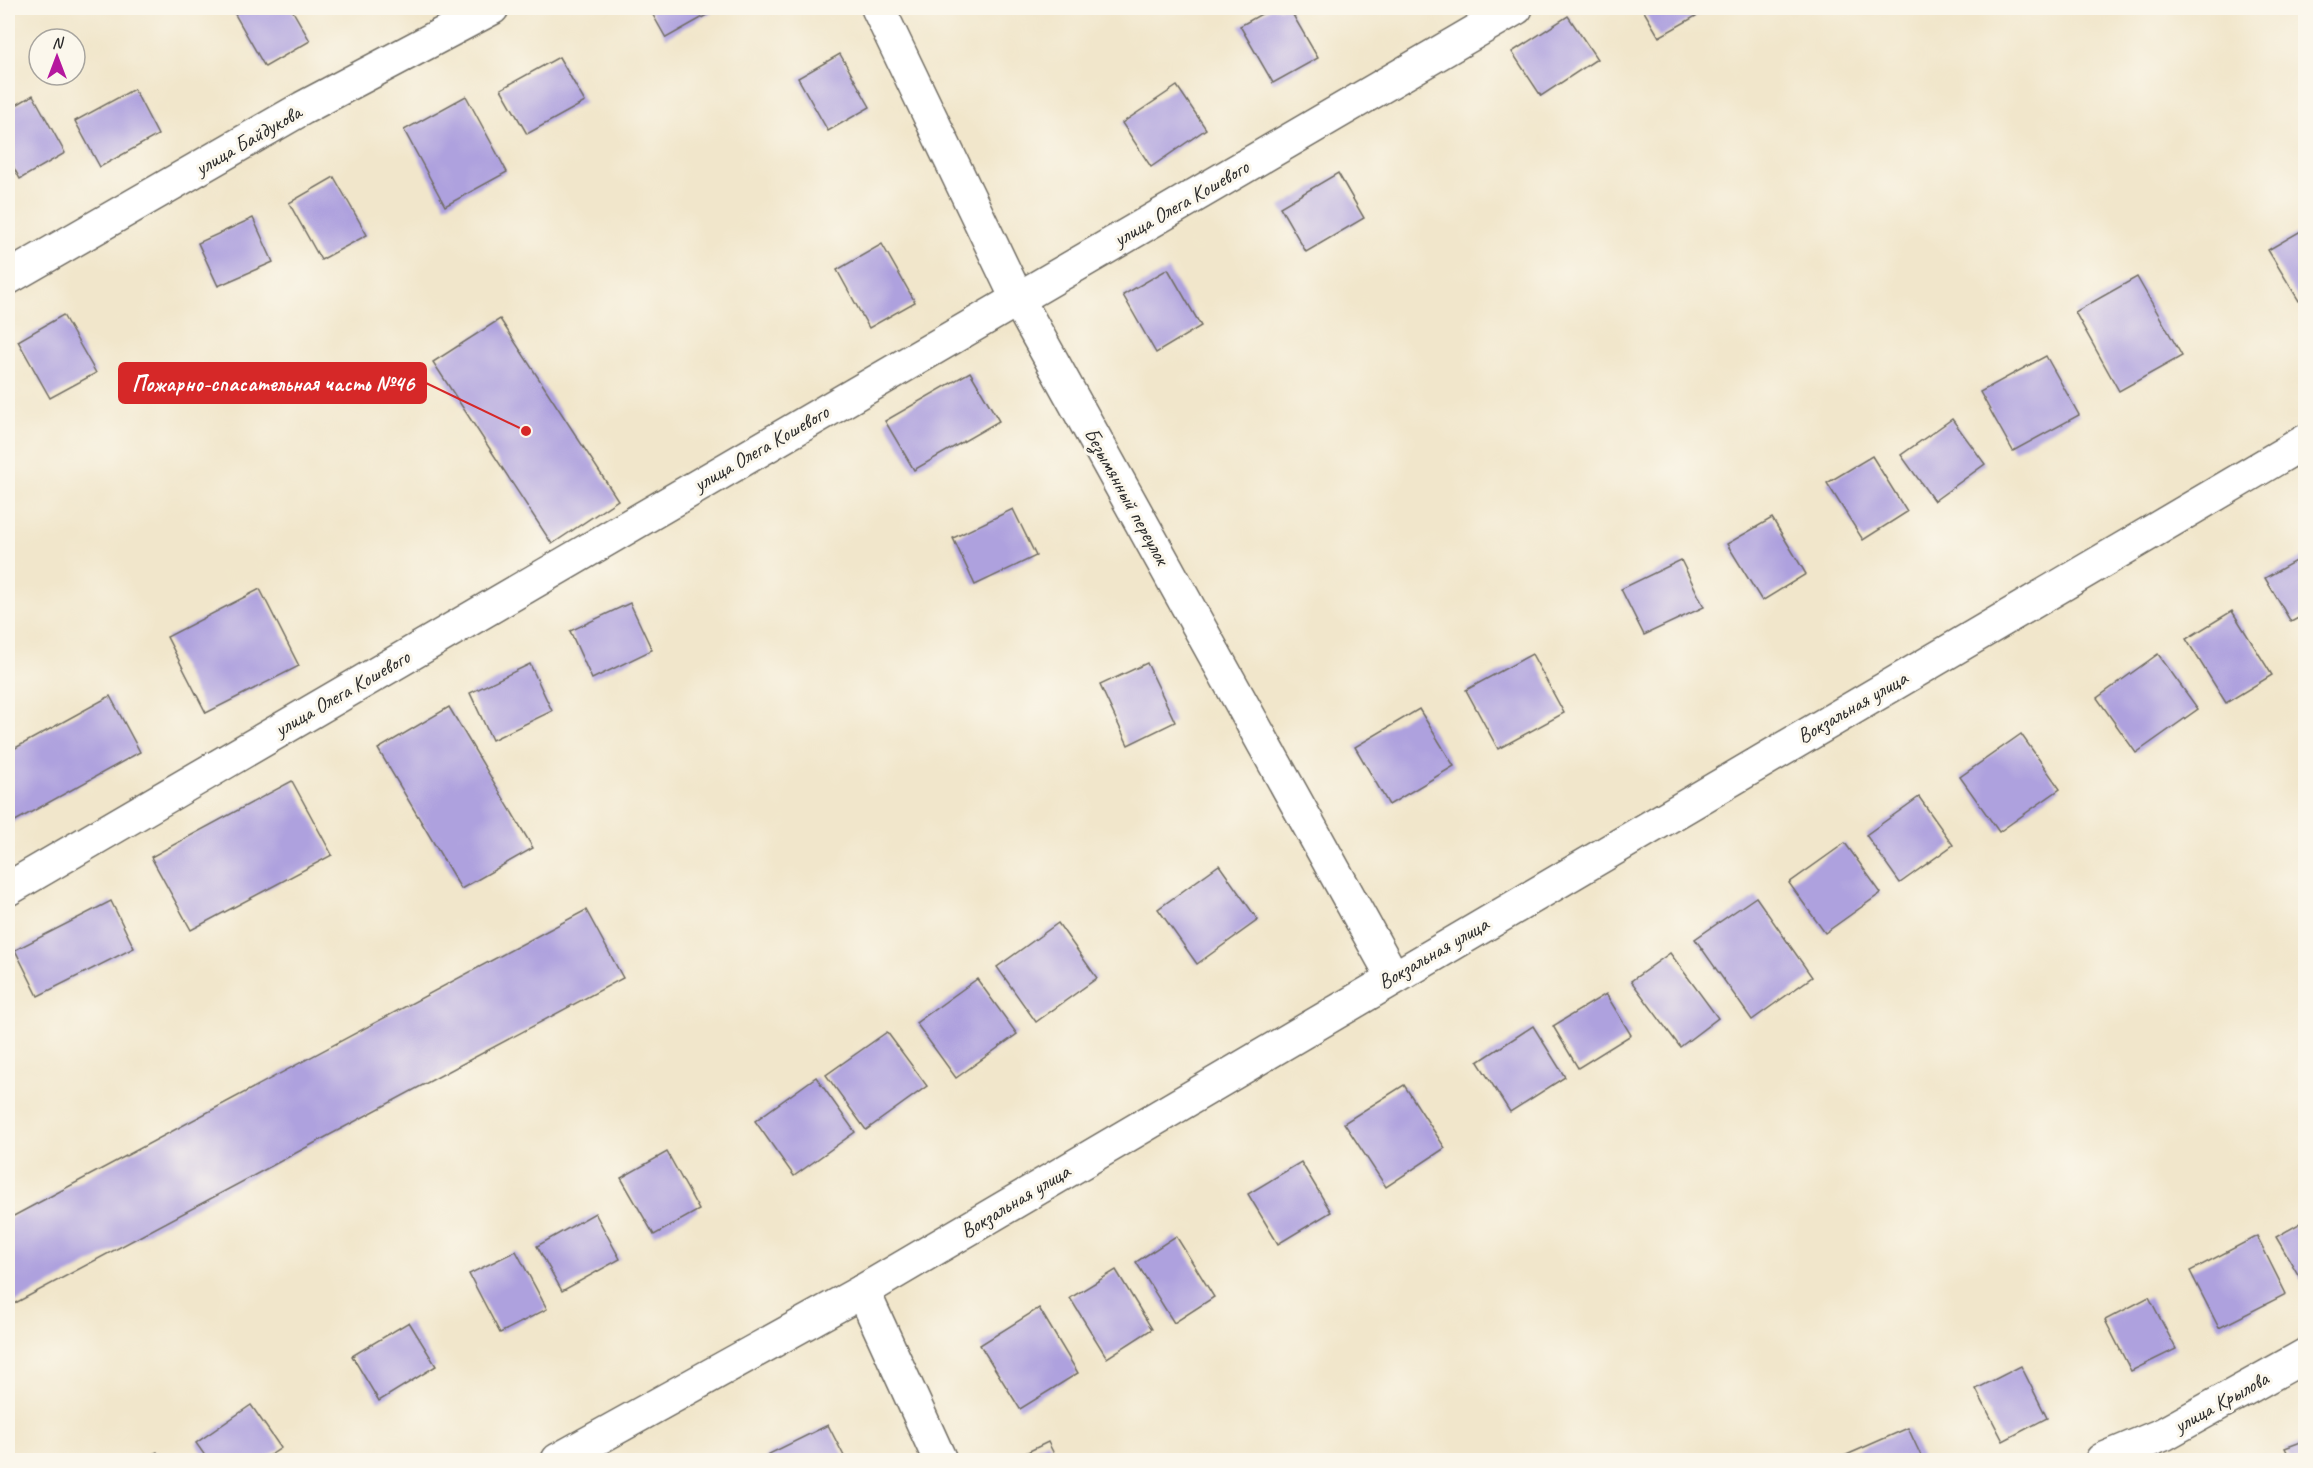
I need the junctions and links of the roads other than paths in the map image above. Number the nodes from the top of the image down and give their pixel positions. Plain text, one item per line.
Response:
1 (492, 8) edge
2 (878, 8) edge
3 (1516, 8) edge
4 (8, 278) edge
5 (1017, 298) junction
6 (2306, 441) edge
7 (8, 889) edge
8 (1393, 976) junction
9 (863, 1291) junction
10 (2306, 1355) edge
11 (558, 1461) edge
12 (940, 1461) edge
13 (2102, 1461) edge

1 - 4 street, улица Байдукова
2 - 5 street, Безымянный переулок
3 - 5 street, улица Олега Кошевого
5 - 7 street, улица Олега Кошевого
5 - 8 street, Безымянный переулок
6 - 8 street, Вокзальная улица
8 - 9 street, Вокзальная улица
9 - 11 street, Вокзальная улица
9 - 12 street
10 - 13 street, улица Крылова

